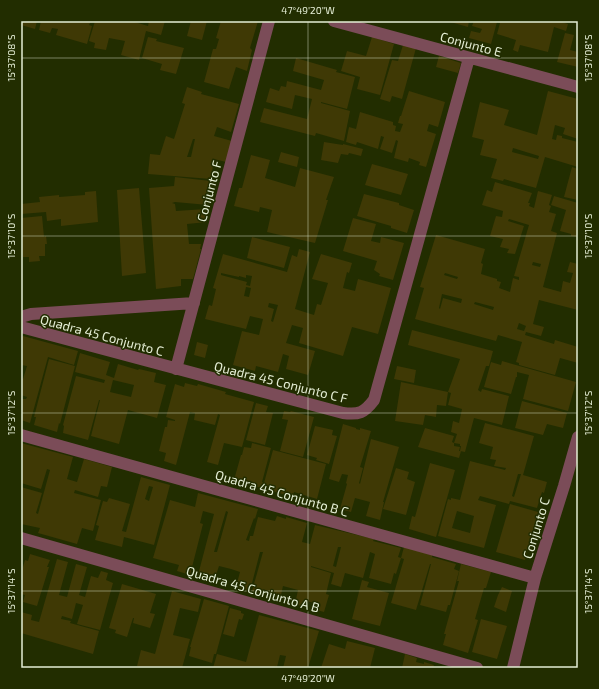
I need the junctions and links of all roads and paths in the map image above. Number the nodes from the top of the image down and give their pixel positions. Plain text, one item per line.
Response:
1 (269, 21) edge
2 (334, 21) edge
3 (469, 58) junction
4 (578, 87) edge
5 (194, 303) junction
6 (21, 317) edge
7 (21, 327) edge
8 (176, 369) junction
9 (21, 435) edge
10 (578, 436) edge
11 (21, 538) edge
12 (536, 578) junction
13 (477, 668) edge
14 (513, 668) edge

1 - 5 street, Conjunto F
2 - 3 street, Conjunto E
3 - 4 street, Conjunto E
3 - 8 street, Quadra 45 Conjunto C F
5 - 6 street
5 - 8 street, Conjunto F
7 - 8 street, Quadra 45 Conjunto C
9 - 12 street, Quadra 45 Conjunto B C
10 - 12 street, Conjunto C
11 - 13 street, Quadra 45 Conjunto A B
12 - 14 street, Conjunto C

